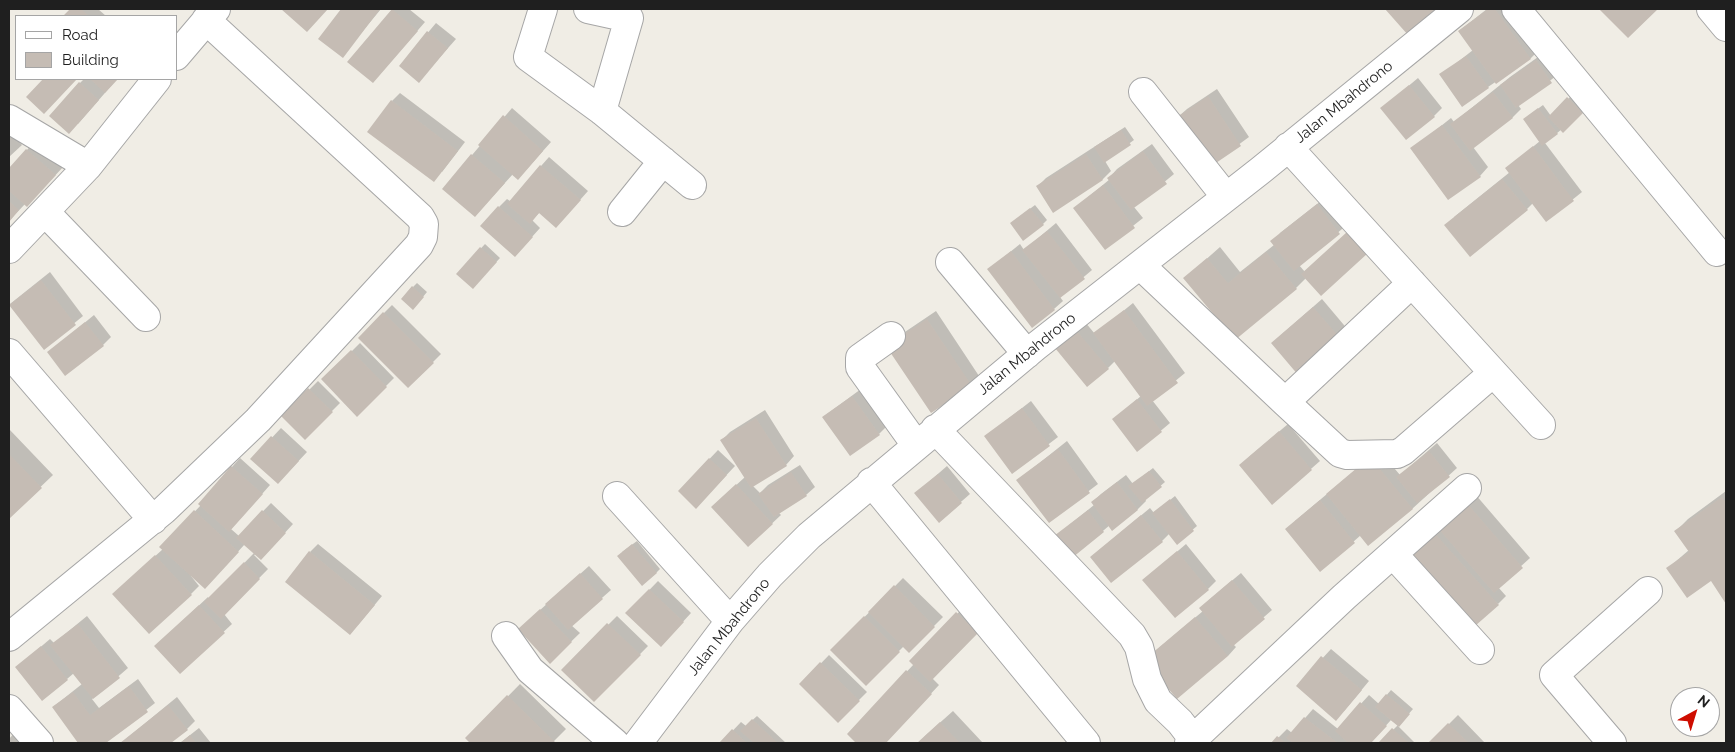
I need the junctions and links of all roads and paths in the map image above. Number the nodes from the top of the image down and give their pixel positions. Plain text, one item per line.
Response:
1 (543, 9) edge
2 (588, 9) edge
3 (1459, 9) edge
4 (1516, 9) edge
5 (1711, 9) edge
6 (209, 13) edge
7 (1726, 27) edge
8 (178, 53) edge
9 (156, 80) edge
10 (1142, 92) dead end
11 (602, 111) junction
12 (9, 119) edge
13 (1288, 148) junction
14 (663, 160) junction
15 (88, 166) junction
16 (692, 185) dead end
17 (1226, 197) junction
18 (45, 212) junction
19 (622, 212) dead end
20 (9, 249) edge
21 (1716, 252) dead end
22 (950, 262) dead end
23 (1140, 265) junction
24 (1412, 283) junction
25 (146, 317) dead end
26 (891, 336) dead end
27 (9, 353) edge
28 (1027, 354) junction
29 (1493, 373) junction
30 (1285, 402) junction
31 (1541, 425) dead end
32 (925, 437) junction
33 (871, 482) junction
34 (1467, 488) dead end
35 (617, 496) dead end
36 (152, 520) junction
37 (1393, 554) junction
38 (1648, 591) dead end
39 (730, 621) junction
40 (506, 636) dead end
41 (9, 637) edge
42 (1480, 650) dead end
43 (9, 709) edge
44 (1191, 741) edge
45 (39, 743) edge
46 (615, 743) edge
47 (638, 743) edge
48 (1086, 743) edge
49 (1612, 743) edge

1 - 11 street
2 - 11 street
3 - 13 street, Jalan Mbahdrono
4 - 21 street
5 - 7 street
6 - 8 street
6 - 36 street
9 - 15 street
10 - 17 street
11 - 14 street
12 - 15 street
13 - 17 street, Jalan Mbahdrono
13 - 24 street
14 - 16 street
14 - 19 street
15 - 18 street
17 - 23 street, Jalan Mbahdrono
18 - 20 street
18 - 25 street
22 - 28 street
23 - 28 street, Jalan Mbahdrono
23 - 30 street
24 - 29 street
24 - 30 street
26 - 32 street
27 - 36 street
28 - 32 street, Jalan Mbahdrono
29 - 30 street
29 - 31 street
32 - 33 street, Jalan Mbahdrono
32 - 44 street
33 - 39 street, Jalan Mbahdrono
33 - 48 street
34 - 37 street
35 - 39 street
36 - 41 street
37 - 42 street
37 - 44 street
38 - 49 street
39 - 47 street, Jalan Mbahdrono
40 - 46 street
43 - 45 street

